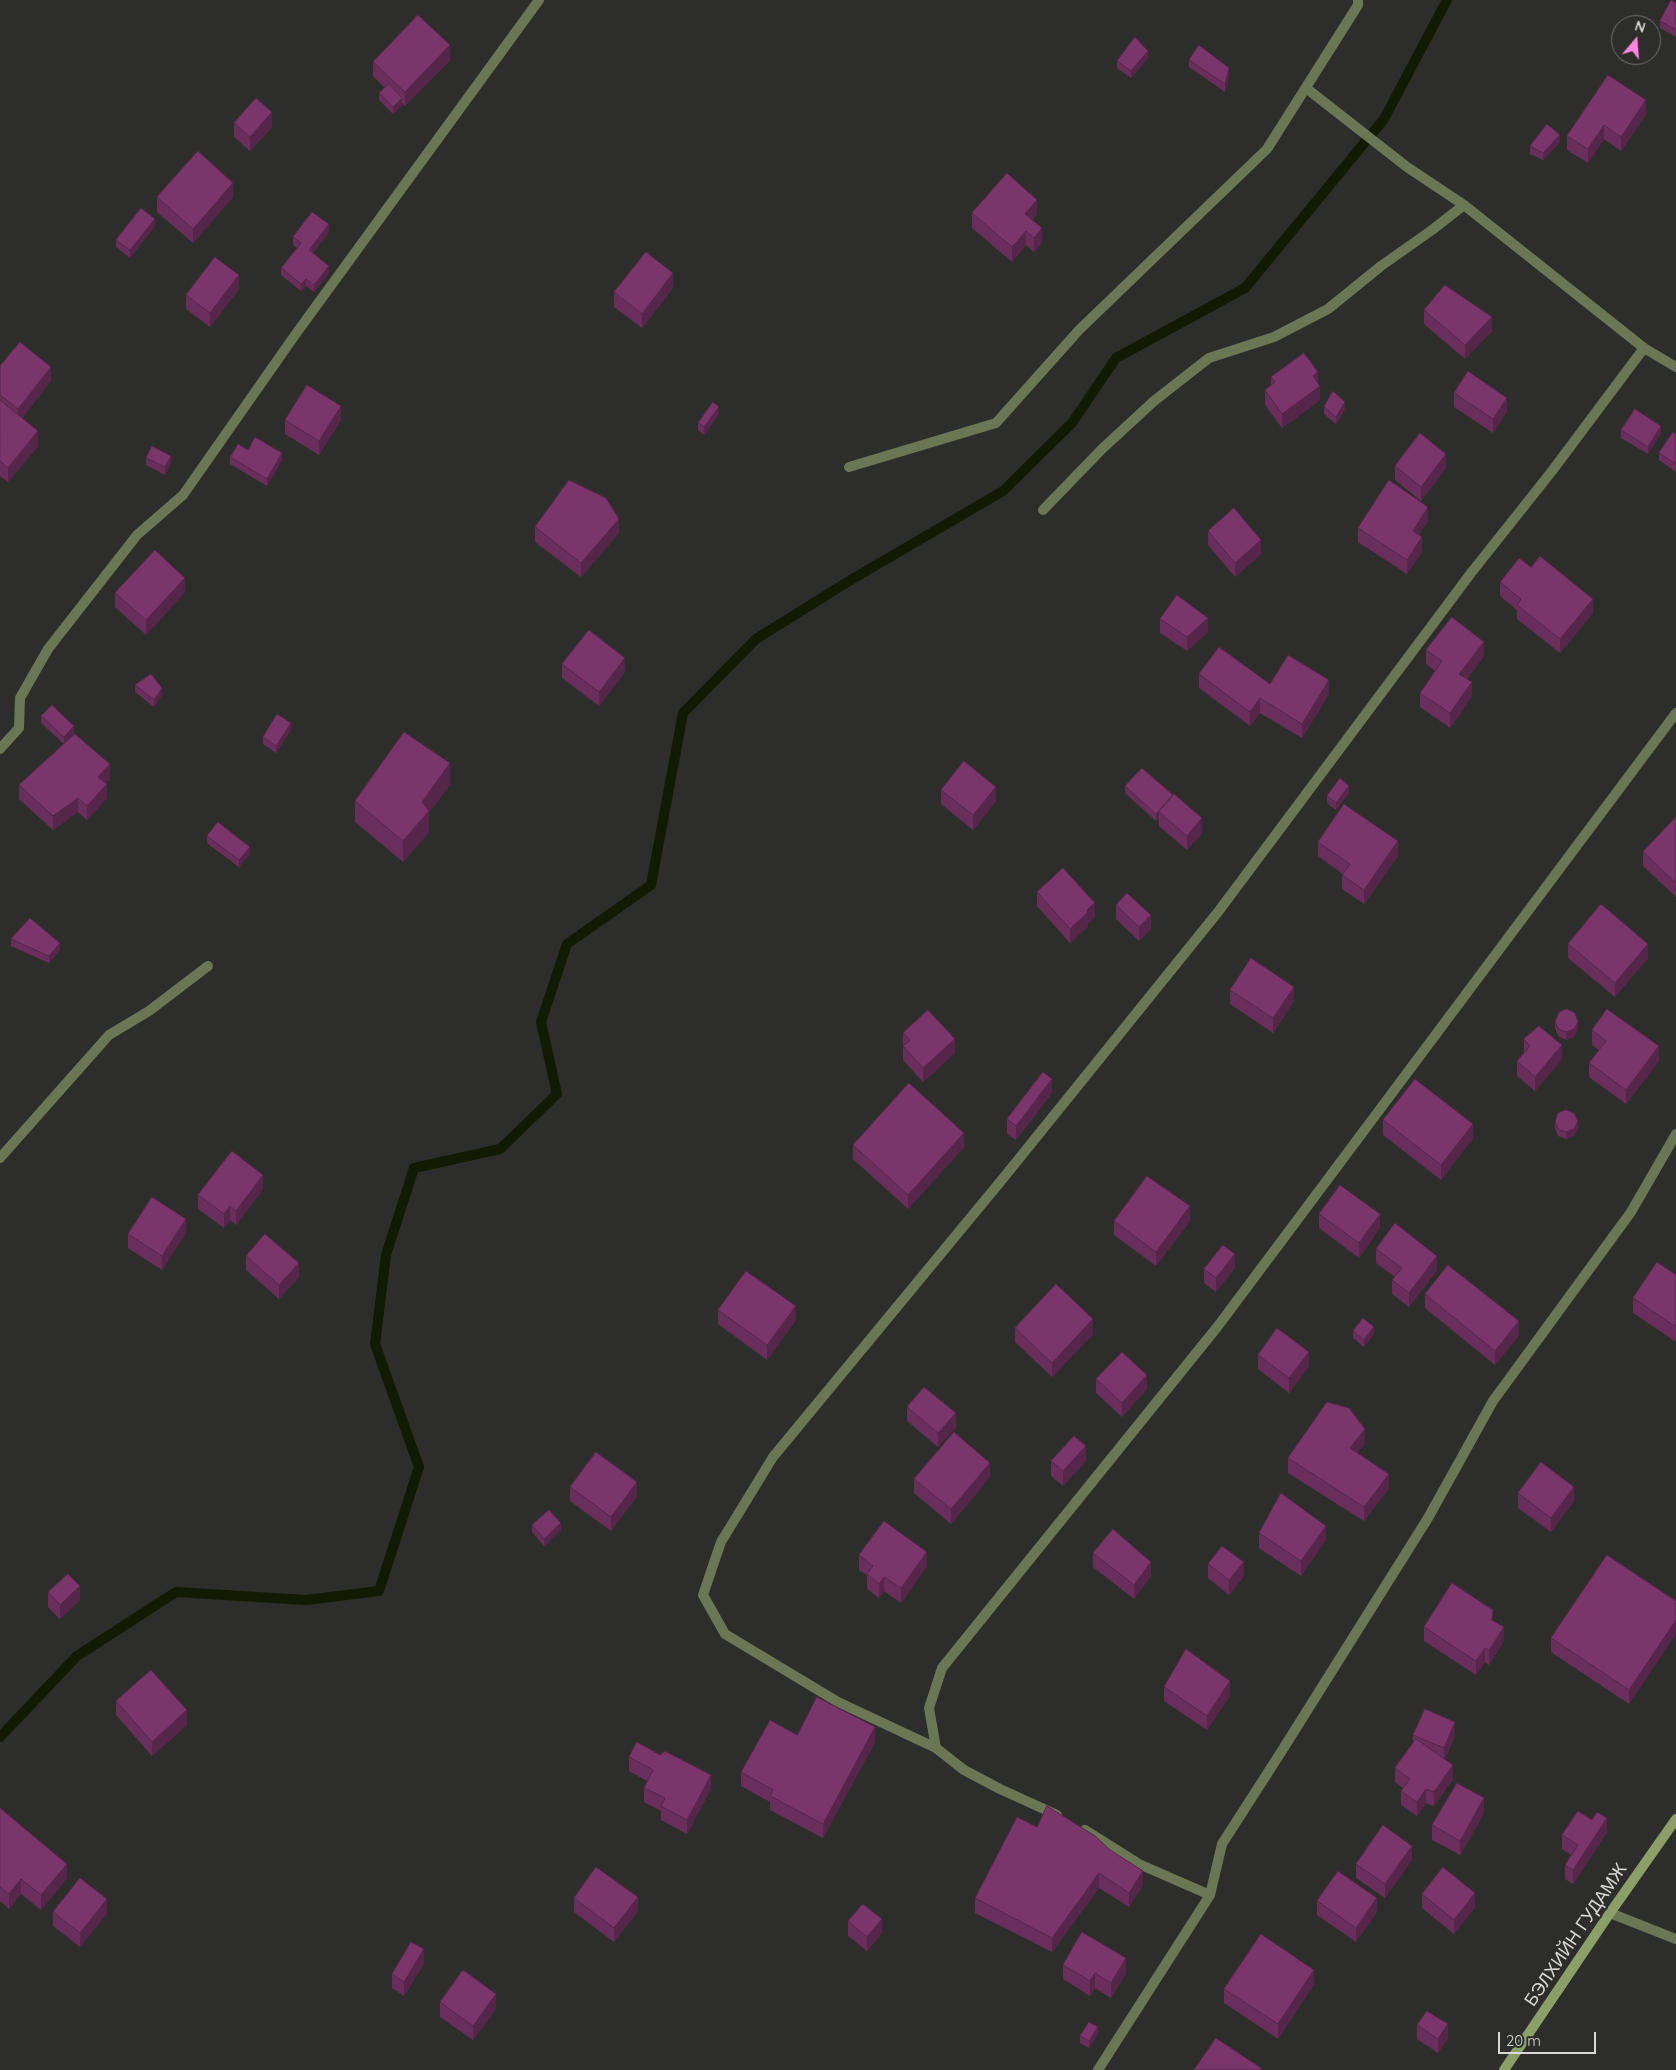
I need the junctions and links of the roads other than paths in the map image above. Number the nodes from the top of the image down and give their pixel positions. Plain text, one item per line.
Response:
1 (539, 0) edge
2 (1358, 0) edge
3 (1306, 88) junction
4 (1464, 205) junction
5 (1644, 348) junction
6 (1676, 367) edge
7 (848, 467) dead end
8 (1043, 510) dead end
9 (1676, 712) edge
10 (0, 749) edge
11 (208, 966) dead end
12 (1676, 1134) edge
13 (0, 1158) edge
14 (936, 1748) junction
15 (1676, 1819) edge
16 (1210, 1895) junction
17 (1610, 1913) junction
18 (1676, 1939) edge
19 (1098, 2070) edge
20 (1504, 2070) edge

1 - 10 street
2 - 3 street
3 - 4 street
3 - 7 street
4 - 5 street
4 - 8 street
5 - 6 street
5 - 14 street
9 - 14 street
11 - 13 street
12 - 16 street
14 - 16 street
15 - 17 main road, БЭЛХИЙН ГУДАМЖ
16 - 19 street
17 - 18 street
17 - 20 main road, БЭЛХИЙН ГУДАМЖ

